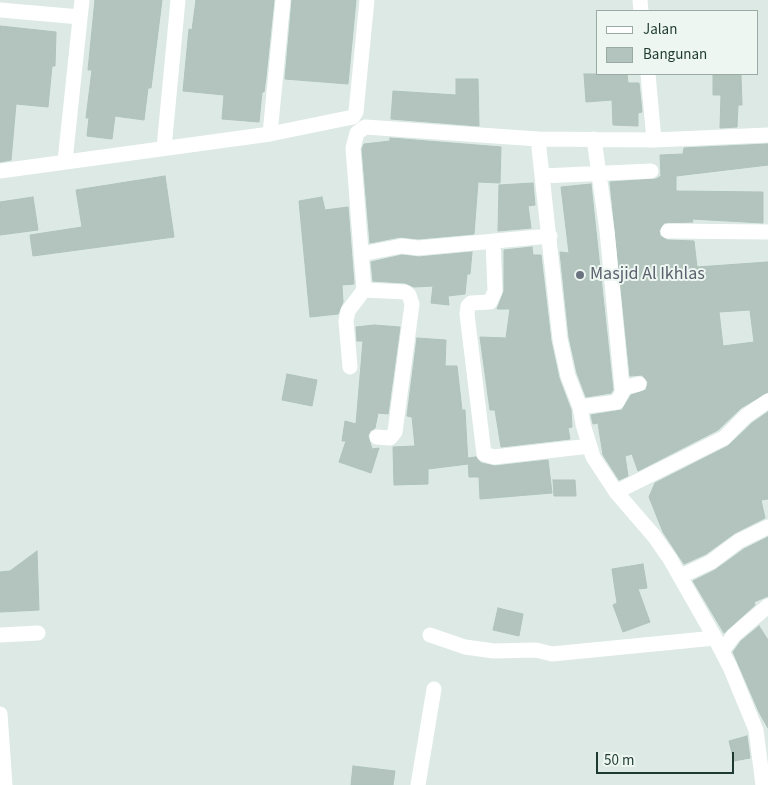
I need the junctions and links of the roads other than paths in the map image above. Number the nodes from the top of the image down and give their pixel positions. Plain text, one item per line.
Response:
1 (82, 0) edge
2 (178, 0) edge
3 (283, 0) edge
4 (368, 0) edge
5 (7, 7) edge
6 (80, 17) junction
7 (648, 75) edge
8 (270, 134) junction
9 (768, 135) edge
10 (538, 139) junction
11 (594, 139) junction
12 (654, 140) junction
13 (164, 148) junction
14 (65, 161) junction
15 (0, 170) edge
16 (651, 171) dead end
17 (598, 175) junction
18 (542, 176) junction
19 (668, 232) dead end
20 (768, 232) edge
21 (550, 236) junction
22 (493, 241) junction
23 (362, 254) junction
24 (364, 290) junction
25 (350, 367) dead end
26 (768, 402) edge
27 (580, 407) junction
28 (377, 437) dead end
29 (590, 446) junction
30 (616, 492) junction
31 (768, 527) edge
32 (681, 576) junction
33 (768, 606) edge
34 (38, 633) dead end
35 (0, 635) edge
36 (430, 635) dead end
37 (718, 644) junction
38 (434, 688) dead end
39 (0, 714) edge
40 (5, 785) edge
41 (418, 785) edge
42 (763, 785) edge

1 - 6 street
2 - 13 street
3 - 8 street
4 - 8 street
5 - 6 street
6 - 14 street
7 - 12 street
8 - 13 street
9 - 12 street
10 - 11 street
10 - 18 street
10 - 23 street
11 - 12 street
11 - 17 street
13 - 14 street
14 - 15 street
16 - 17 street
17 - 18 street
17 - 27 street
18 - 21 street
19 - 20 street
21 - 22 street
21 - 27 street
22 - 23 street
22 - 29 street
23 - 24 street
24 - 25 street
24 - 28 street
26 - 30 street
27 - 29 street
29 - 30 street
30 - 32 street
31 - 32 street
32 - 37 street
33 - 37 street
34 - 35 street
36 - 37 street
37 - 42 street
38 - 41 street
39 - 40 street

